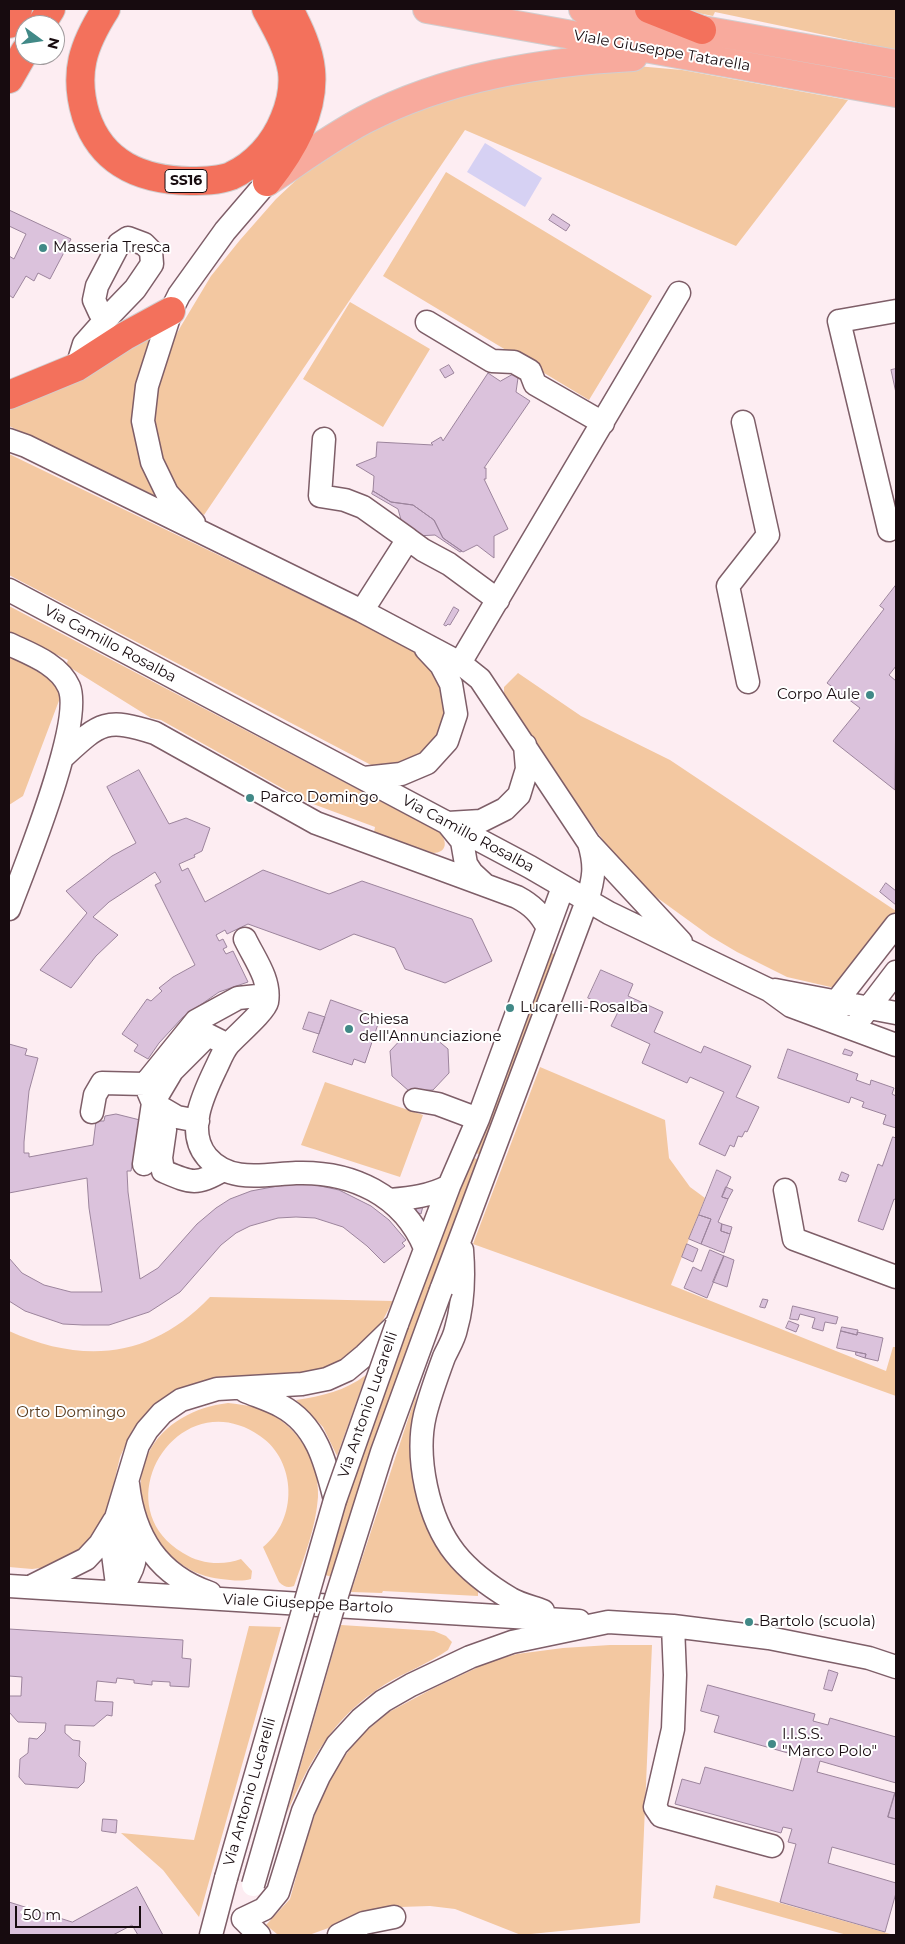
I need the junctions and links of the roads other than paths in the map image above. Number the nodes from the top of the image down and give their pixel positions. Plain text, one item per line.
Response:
1 (18, 9) edge
2 (106, 9) edge
3 (266, 9) edge
4 (289, 9) edge
5 (427, 9) edge
6 (582, 9) edge
7 (649, 9) edge
8 (9, 24) edge
9 (702, 30) junction
10 (678, 54) junction
11 (896, 64) edge
12 (17, 65) edge
13 (9, 79) edge
14 (896, 93) edge
15 (267, 182) junction
16 (679, 293) dead end
17 (171, 311) junction
18 (896, 311) edge
19 (107, 318) dead end
20 (427, 322) dead end
21 (77, 367) junction
22 (9, 395) edge
23 (743, 422) dead end
24 (603, 423) junction
25 (324, 439) dead end
26 (9, 440) edge
27 (889, 530) dead end
28 (202, 532) junction
29 (408, 539) junction
30 (9, 590) edge
31 (498, 600) junction
32 (362, 611) junction
33 (418, 641) junction
34 (9, 644) edge
35 (460, 663) junction
36 (748, 682) dead end
37 (525, 745) junction
38 (63, 758) junction
39 (364, 778) junction
40 (447, 822) junction
41 (589, 842) junction
42 (486, 886) junction
43 (564, 887) junction
44 (587, 901) junction
45 (9, 909) edge
46 (896, 925) edge
47 (546, 934) junction
48 (245, 939) dead end
49 (569, 950) junction
50 (690, 952) junction
51 (896, 972) edge
52 (267, 995) junction
53 (869, 1008) junction
54 (834, 1012) junction
55 (896, 1013) edge
56 (858, 1031) junction
57 (228, 1045) junction
58 (896, 1045) edge
59 (155, 1100) junction
60 (415, 1100) dead end
61 (92, 1112) dead end
62 (478, 1119) junction
63 (198, 1121) junction
64 (144, 1164) dead end
65 (223, 1170) junction
66 (449, 1186) junction
67 (786, 1190) dead end
68 (390, 1200) junction
69 (461, 1237) junction
70 (425, 1248) junction
71 (896, 1277) edge
72 (397, 1324) junction
73 (240, 1388) junction
74 (335, 1500) junction
75 (125, 1519) junction
76 (19, 1586) edge
77 (118, 1592) junction
78 (225, 1599) junction
79 (572, 1620) junction
80 (608, 1622) junction
81 (673, 1626) junction
82 (896, 1656) edge
83 (870, 1658) junction
84 (896, 1668) edge
85 (772, 1846) dead end
86 (394, 1918) dead end
87 (241, 1927) edge
88 (210, 1935) edge
89 (260, 1935) edge
90 (339, 1935) edge

1 - 8 highway
2 - 3 highway, SS16
4 - 15 highway
5 - 10 main road, Viale Giuseppe Tatarella
6 - 9 main road, Viale Giuseppe Tatarella
7 - 9 highway
9 - 11 main road, Viale Giuseppe Tatarella
10 - 14 main road, Viale Giuseppe Tatarella
10 - 15 main road
12 - 13 highway
15 - 17 street
16 - 24 street
17 - 21 highway
17 - 28 street
18 - 27 street
19 - 21 street
20 - 24 street
21 - 22 highway
23 - 36 street
24 - 31 street
25 - 29 street
26 - 28 street
28 - 32 street
29 - 31 street
29 - 32 street
30 - 39 street, Via Camillo Rosalba
31 - 35 street
32 - 33 street
33 - 35 street
33 - 39 street
34 - 38 street
35 - 37 street
37 - 40 street
37 - 41 street
38 - 42 street
38 - 45 street
39 - 40 street, Via Camillo Rosalba
40 - 42 street
40 - 43 street, Via Camillo Rosalba
41 - 44 street, Via Antonio Lucarelli
41 - 50 street
42 - 47 street
43 - 44 street, Via Camillo Rosalba
43 - 47 street, Via Antonio Lucarelli
44 - 49 street, Via Antonio Lucarelli
44 - 50 street, Via Camillo Rosalba
46 - 54 street
47 - 49 street
47 - 62 street, Via Antonio Lucarelli
48 - 52 street
49 - 69 street, Via Antonio Lucarelli
50 - 54 street, Via Camillo Rosalba
51 - 53 street
52 - 57 street
52 - 59 street
53 - 54 street
53 - 55 street
53 - 56 street
54 - 56 street
56 - 58 street
57 - 59 street
57 - 63 street
59 - 61 street
59 - 63 street
59 - 64 street
59 - 65 street
60 - 62 street
62 - 66 street, Via Antonio Lucarelli
63 - 65 street
65 - 68 street
66 - 68 street
66 - 70 street, Via Antonio Lucarelli
67 - 71 street
68 - 70 street
69 - 79 street
69 - 87 street, Via Antonio Lucarelli, bridge
70 - 72 street, Via Antonio Lucarelli
72 - 73 street
72 - 74 street, Via Antonio Lucarelli, bridge
73 - 74 street
73 - 75 street
74 - 88 street, Via Antonio Lucarelli, bridge
75 - 76 street
75 - 77 street
75 - 78 street
76 - 77 street, Viale Giuseppe Bartolo
77 - 78 street, Viale Giuseppe Bartolo
78 - 79 street, Viale Giuseppe Bartolo
79 - 80 street, Viale Giuseppe Bartolo
80 - 81 street
80 - 87 street
81 - 83 street
81 - 85 street
82 - 83 street
83 - 84 street
86 - 90 street
87 - 89 street

